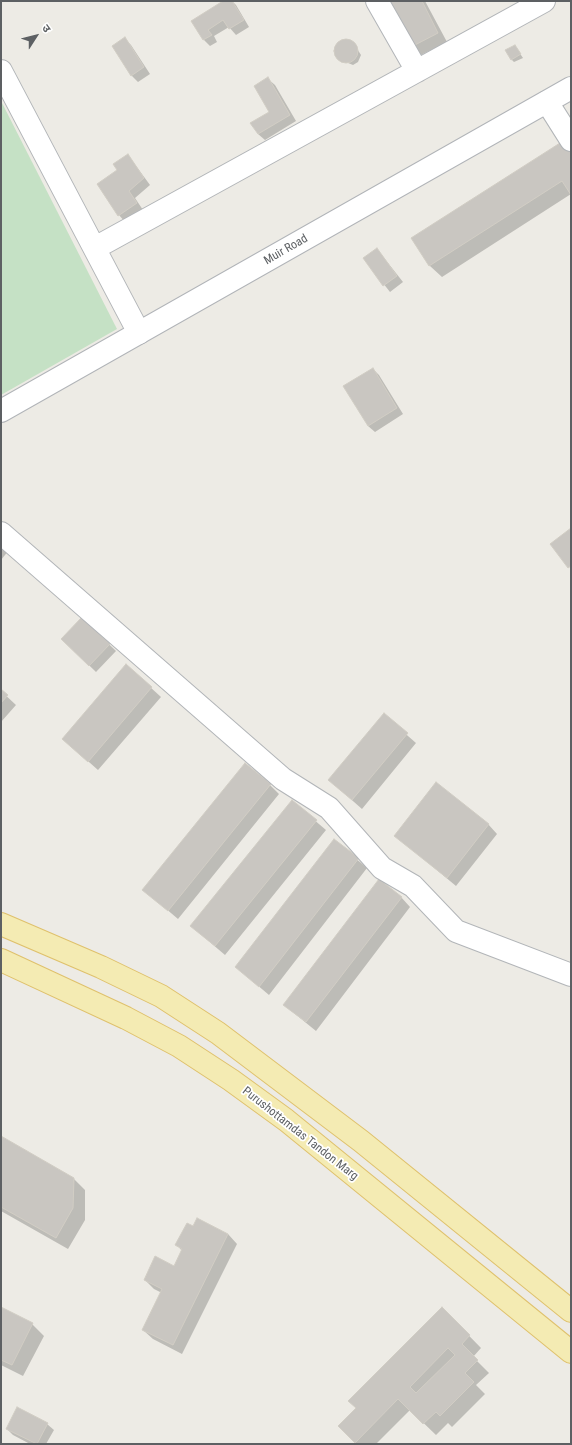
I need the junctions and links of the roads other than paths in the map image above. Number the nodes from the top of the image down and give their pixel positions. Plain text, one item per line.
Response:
1 (377, 1) edge
2 (544, 1) edge
3 (1, 71) edge
4 (417, 71) junction
5 (571, 88) edge
6 (547, 102) junction
7 (571, 140) edge
8 (95, 248) junction
9 (139, 333) junction
10 (1, 411) edge
11 (1, 533) edge
12 (1, 924) edge
13 (1, 960) edge
14 (571, 975) edge
15 (571, 1311) edge
16 (571, 1352) edge

1 - 4 street
2 - 4 street
3 - 8 street
4 - 8 street
5 - 6 street, Muir Road
6 - 7 street
6 - 9 street, Muir Road
8 - 9 street
9 - 10 street, Muir Road
11 - 14 street
12 - 15 main road
13 - 16 main road, Purushottamdas Tandon Marg

